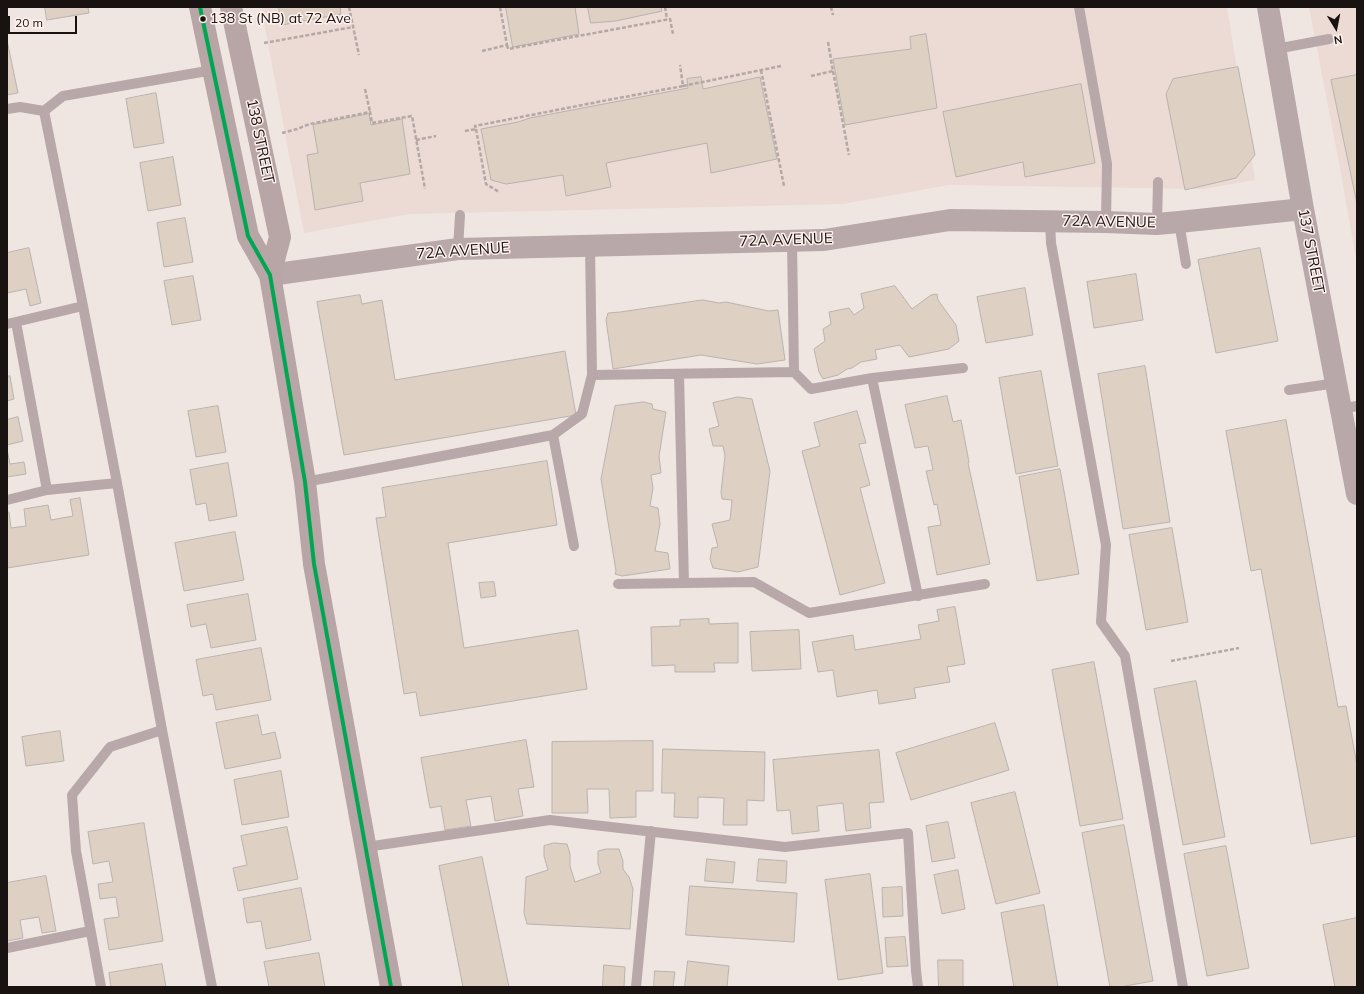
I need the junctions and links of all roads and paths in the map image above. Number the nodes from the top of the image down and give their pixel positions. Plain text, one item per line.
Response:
1 (200, 7) edge
2 (231, 7) edge
3 (349, 7) edge
4 (500, 7) edge
5 (665, 7) edge
6 (831, 7) edge
7 (1079, 7) edge
8 (1268, 7) edge
9 (833, 15) dead end
10 (667, 19) junction
11 (353, 27) junction
12 (673, 34) dead end
13 (1329, 39) dead end
14 (828, 42) dead end
15 (264, 44) dead end
16 (507, 45) junction
17 (1276, 49) junction
18 (482, 51) dead end
19 (359, 55) dead end
20 (680, 65) dead end
21 (781, 66) dead end
22 (213, 70) junction
23 (761, 70) junction
24 (833, 71) junction
25 (811, 76) dead end
26 (683, 86) junction
27 (365, 89) dead end
28 (7, 109) edge
29 (44, 111) junction
30 (370, 112) junction
31 (476, 129) junction
32 (464, 131) dead end
33 (281, 133) dead end
34 (436, 136) dead end
35 (416, 140) junction
36 (849, 155) dead end
37 (1158, 182) dead end
38 (784, 186) dead end
39 (426, 189) dead end
40 (499, 192) dead end
41 (1303, 209) junction
42 (460, 215) dead end
43 (1050, 221) junction
44 (1106, 222) junction
45 (1179, 222) junction
46 (1157, 224) junction
47 (792, 241) junction
48 (590, 245) junction
49 (458, 249) junction
50 (1186, 264) dead end
51 (270, 275) junction
52 (83, 306) junction
53 (11, 323) edge
54 (963, 368) dead end
55 (794, 372) junction
56 (679, 374) junction
57 (592, 375) junction
58 (872, 378) junction
59 (1336, 383) junction
60 (1289, 390) dead end
61 (1349, 408) edge
62 (553, 435) junction
63 (305, 482) junction
64 (117, 483) junction
65 (47, 490) junction
66 (1357, 494) edge
67 (7, 500) edge
68 (574, 546) dead end
69 (684, 583) junction
70 (618, 584) dead end
71 (985, 584) dead end
72 (918, 596) junction
73 (1239, 648) dead end
74 (1172, 661) dead end
75 (162, 730) junction
76 (651, 831) junction
77 (366, 847) junction
78 (90, 931) junction
79 (7, 948) edge
80 (101, 987) edge
81 (212, 987) edge
82 (391, 987) edge
83 (636, 987) edge
84 (918, 987) edge
85 (1183, 987) edge

1 - 22 main road, 138 STREET
2 - 51 main road, 138 STREET
3 - 11 path
4 - 16 path
5 - 10 path
6 - 9 path
7 - 44 lane
8 - 17 street, 137 STREET
10 - 12 path
10 - 16 path
11 - 15 path
11 - 19 path
13 - 17 lane
14 - 24 path
16 - 18 path
17 - 41 street, 137 STREET
20 - 26 path
21 - 23 path
22 - 29 lane
22 - 51 main road, 138 STREET
23 - 26 path
23 - 38 path
24 - 25 path
24 - 36 path
26 - 31 path
27 - 30 path
28 - 29 lane
29 - 52 lane
30 - 33 path
30 - 35 path
31 - 32 path
31 - 40 path
34 - 35 path
35 - 39 path
37 - 46 lane
41 - 45 street, 72A AVENUE
41 - 59 street, 137 STREET
42 - 49 lane
43 - 44 street, 72A AVENUE
43 - 47 street, 72A AVENUE
43 - 85 lane
44 - 46 street, 72A AVENUE
45 - 46 street, 72A AVENUE
45 - 50 lane
47 - 48 street, 72A AVENUE
47 - 55 lane
48 - 49 street, 72A AVENUE
48 - 57 lane
49 - 51 street, 72A AVENUE
51 - 63 main road, 138 STREET
52 - 53 lane
52 - 64 lane
53 - 65 lane
54 - 58 lane
55 - 56 lane
55 - 58 lane
56 - 57 lane
56 - 69 lane
57 - 62 lane
58 - 72 lane
59 - 60 lane
59 - 61 street, 137 STREET
61 - 66 street, 137 STREET
62 - 63 lane
62 - 68 lane
63 - 77 main road, 138 STREET
64 - 65 lane
64 - 75 lane
65 - 67 lane
69 - 70 lane
69 - 72 lane
71 - 72 lane
73 - 74 path
75 - 78 lane
75 - 81 lane
76 - 77 lane
76 - 83 lane
76 - 84 lane
77 - 82 main road, 138 STREET
78 - 79 lane
78 - 80 lane

